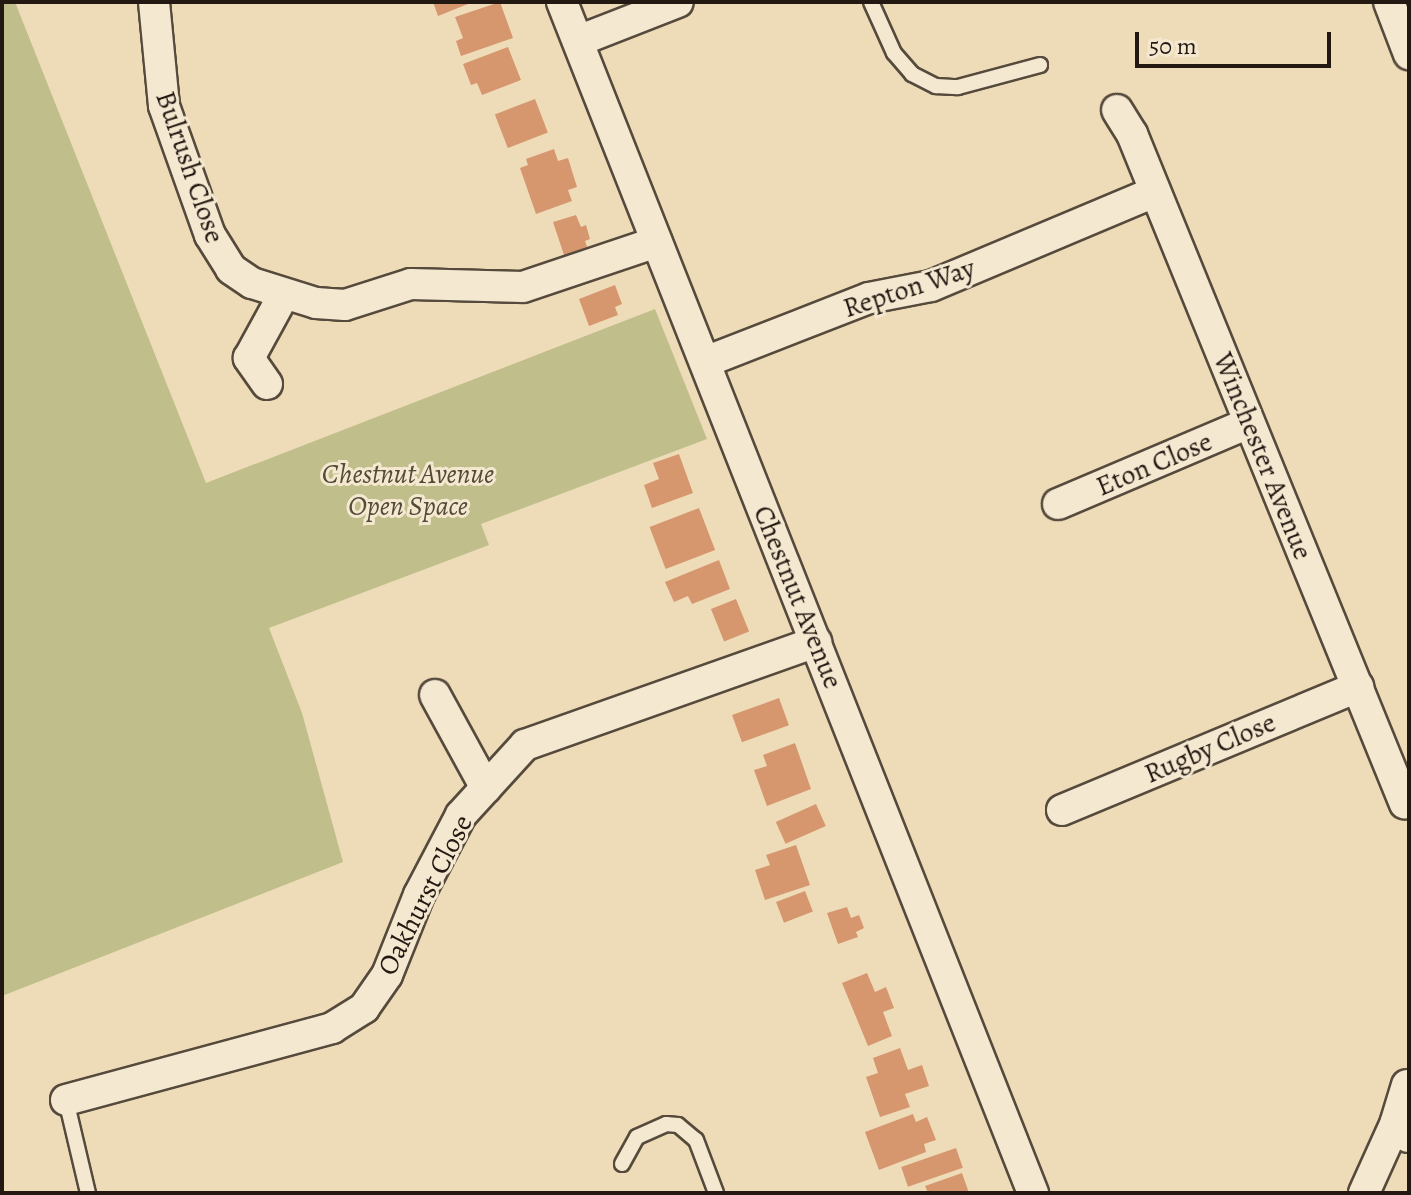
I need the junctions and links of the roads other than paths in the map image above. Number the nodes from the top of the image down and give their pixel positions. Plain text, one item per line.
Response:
1 (154, 2) edge
2 (562, 2) edge
3 (678, 2) edge
4 (871, 2) edge
5 (1389, 2) edge
6 (578, 41) junction
7 (1409, 54) edge
8 (1040, 65) dead end
9 (1117, 110) dead end
10 (1155, 192) junction
11 (657, 242) junction
12 (284, 294) junction
13 (705, 362) junction
14 (267, 384) dead end
15 (1249, 423) junction
16 (1058, 504) dead end
17 (816, 642) junction
18 (1358, 687) junction
19 (435, 695) dead end
20 (486, 788) junction
21 (1405, 804) dead end
22 (1062, 810) dead end
23 (1407, 1085) edge
24 (66, 1100) joint
25 (1402, 1130) edge
26 (622, 1164) dead end
27 (88, 1193) edge
28 (716, 1193) edge
29 (1033, 1193) edge
30 (1364, 1193) edge

1 - 12 street, Bulrush Close
2 - 6 street, Chestnut Avenue
3 - 6 street
4 - 8 lane
5 - 7 street
6 - 11 street, Chestnut Avenue
9 - 10 street, Winchester Avenue
10 - 13 street, Repton Way
10 - 15 street, Winchester Avenue
11 - 12 street, Bulrush Close
11 - 13 street, Chestnut Avenue
12 - 14 street
13 - 17 street, Chestnut Avenue
15 - 16 street, Eton Close
15 - 18 street, Winchester Avenue
17 - 20 street, Oakhurst Close
17 - 29 street, Chestnut Avenue
18 - 21 street, Winchester Avenue
18 - 22 street, Rugby Close
19 - 20 street
20 - 24 street, Oakhurst Close
23 - 25 street
24 - 27 lane
25 - 30 street
26 - 28 lane

